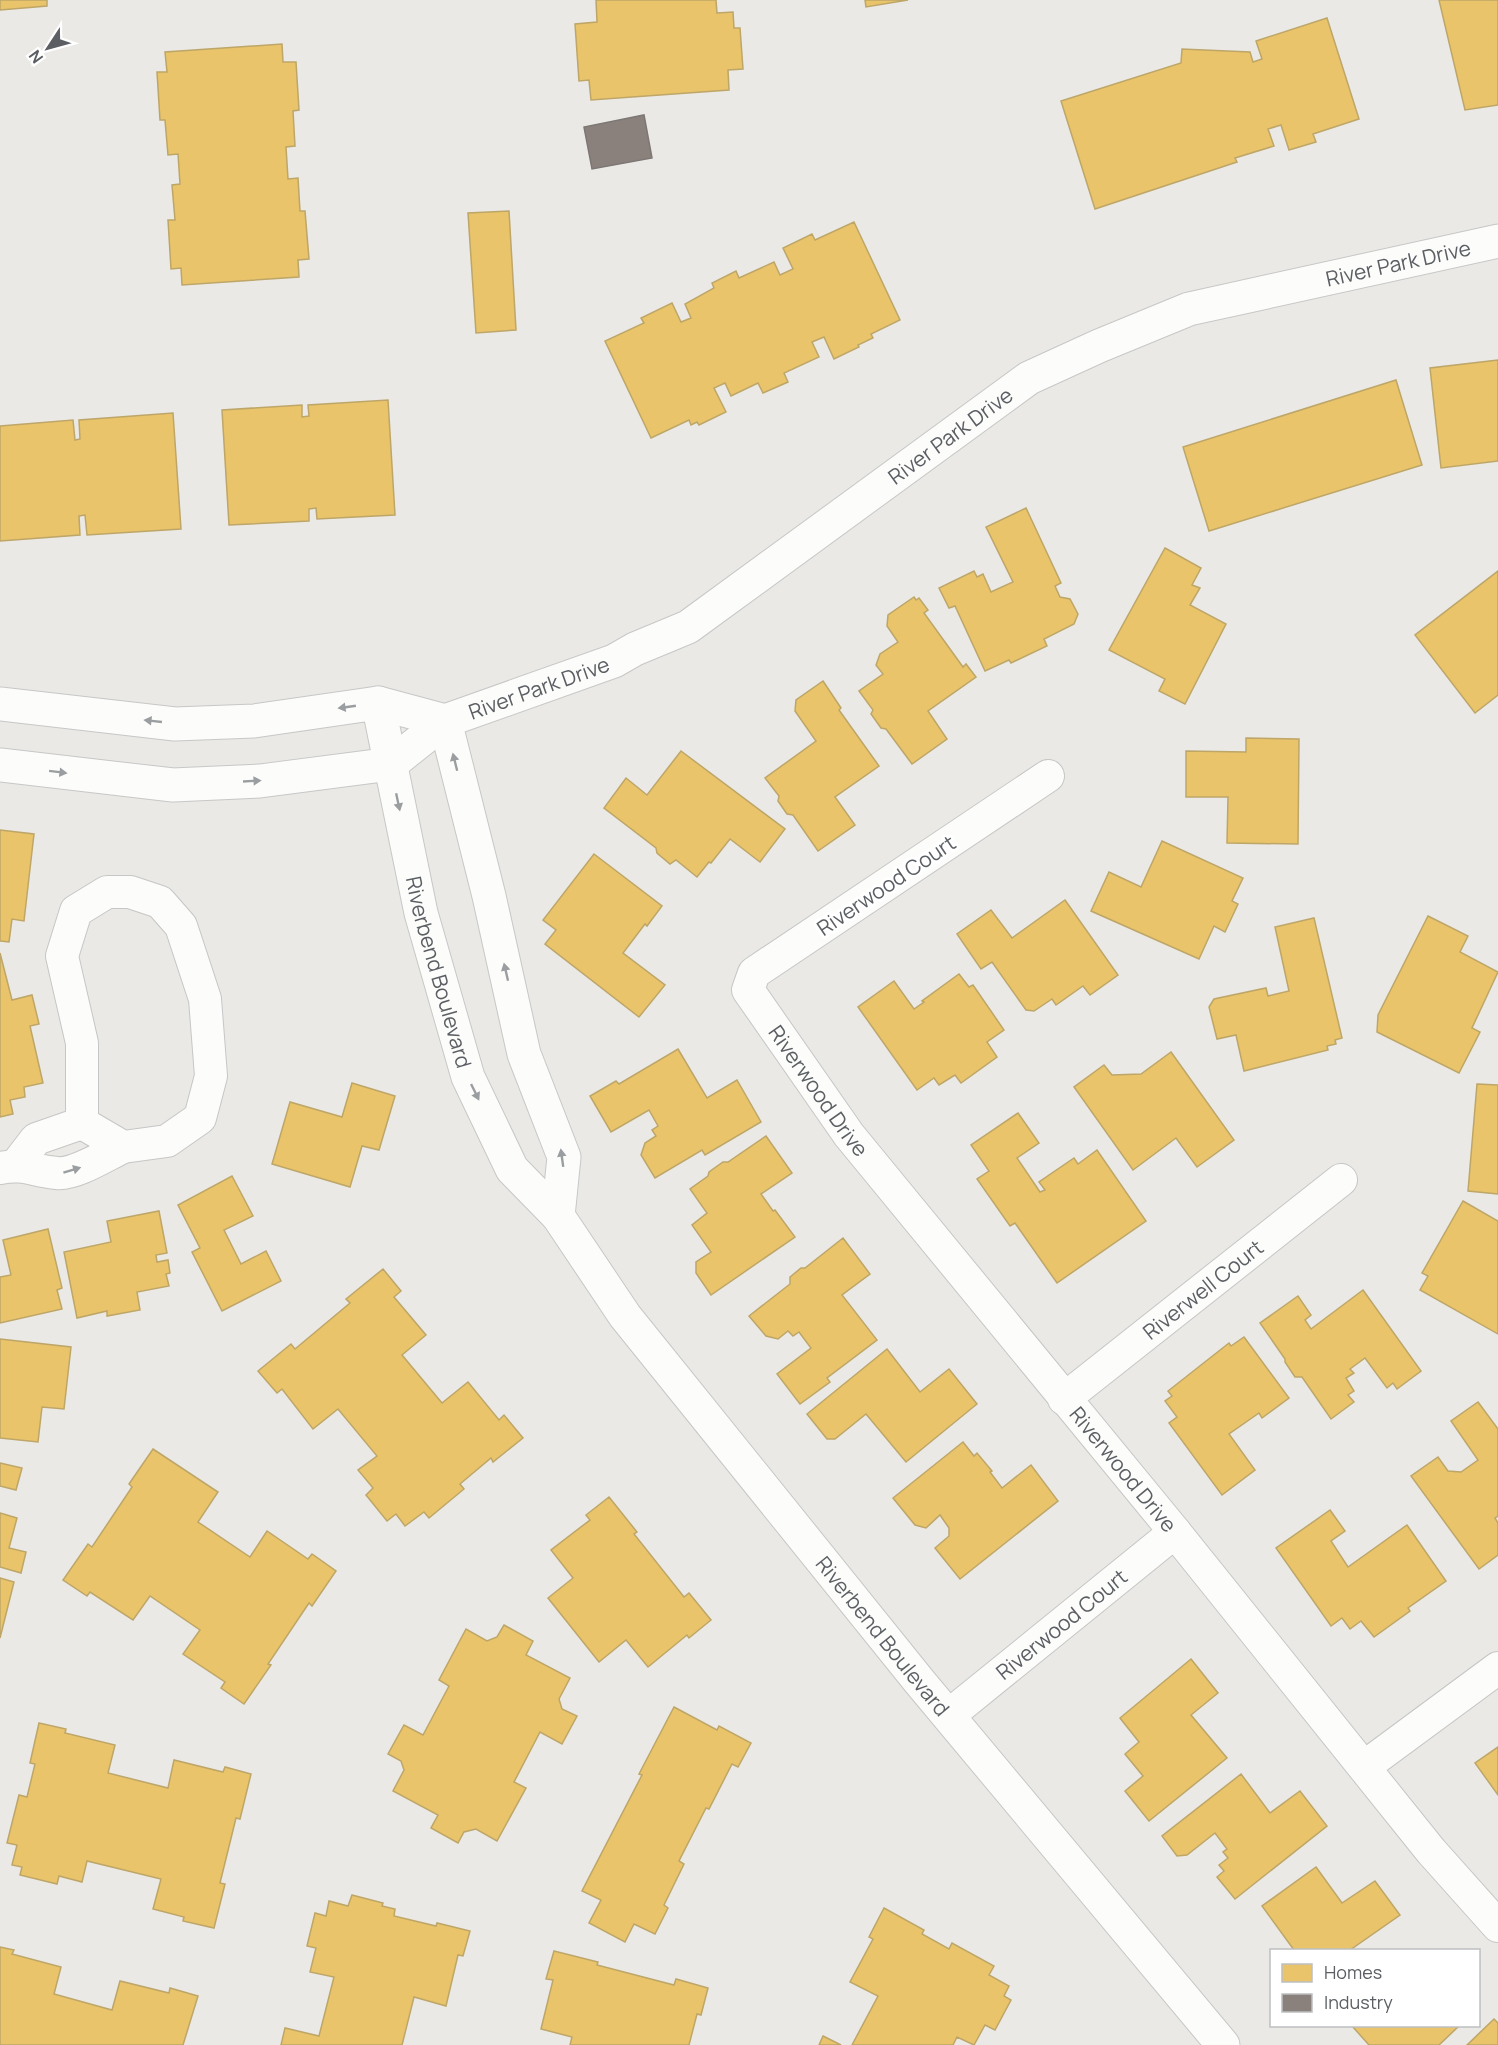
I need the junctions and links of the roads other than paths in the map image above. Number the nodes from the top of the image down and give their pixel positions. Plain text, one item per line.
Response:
1 (1498, 241) edge
2 (0, 704) edge
3 (378, 704) junction
4 (445, 721) junction
5 (391, 764) junction
6 (0, 765) edge
7 (1048, 776) dead end
8 (759, 1005) joint
9 (82, 1123) junction
10 (123, 1147) junction
11 (8, 1167) edge
12 (1341, 1180) dead end
13 (558, 1216) junction
14 (1064, 1399) junction
15 (1175, 1532) junction
16 (1498, 1668) edge
17 (948, 1716) junction
18 (1364, 1767) junction
19 (1498, 1926) edge
20 (1223, 2045) edge

1 - 4 street, River Park Drive
3 -> 2 street, River Park Drive
3 - 4 street, River Park Drive
3 - 5 street, Riverbend Boulevard
4 - 5 street, River Park Drive
13 -> 4 street
6 -> 5 street
5 -> 13 street, Riverbend Boulevard
7 - 8 street, Riverwood Court
8 - 14 street, Riverwood Drive
9 - 10 street
9 - 10 street
9 - 11 street
11 -> 10 street
12 - 14 street, Riverwell Court
13 - 17 street, Riverbend Boulevard
14 - 15 street, Riverwood Drive
15 - 17 street, Riverwood Court
15 - 18 street, Riverwood Drive
16 - 18 street
17 - 20 street, Riverbend Boulevard
18 - 19 street, Riverwood Drive

